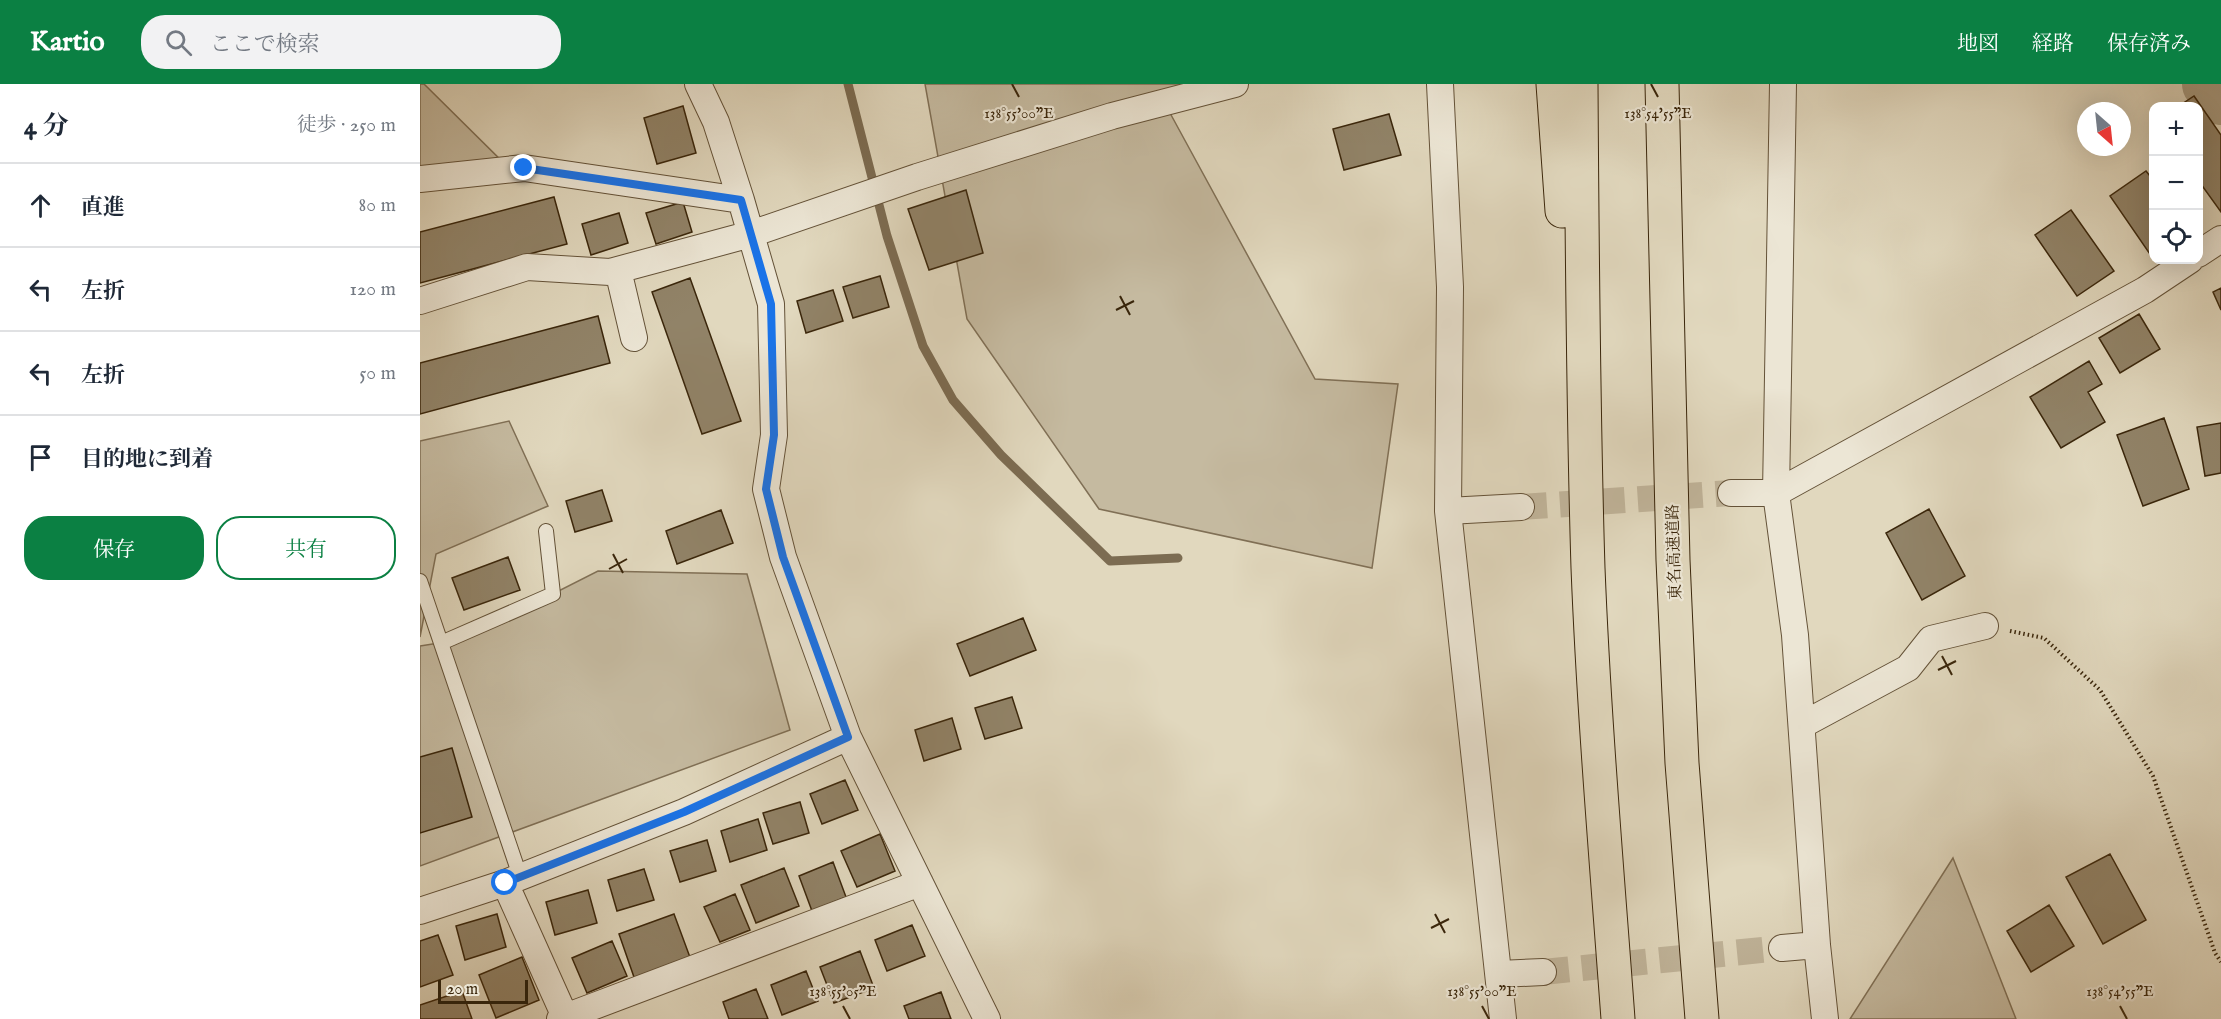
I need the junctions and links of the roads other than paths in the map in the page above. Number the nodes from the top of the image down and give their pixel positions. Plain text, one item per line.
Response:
1 (698, 84) edge
2 (1234, 84) edge
3 (1440, 84) edge
4 (1553, 84) edge
5 (1581, 84) edge
6 (1662, 84) edge
7 (1680, 84) edge
8 (1783, 84) edge
9 (420, 178) edge
10 (741, 200) junction
11 (751, 234) junction
12 (2221, 239) edge
13 (2203, 251) edge
14 (2184, 264) edge
15 (618, 270) junction
16 (420, 301) edge
17 (634, 338) dead end
18 (1731, 493) tunnel mouth
19 (1776, 493) junction
20 (1521, 507) tunnel mouth
21 (1448, 511) junction
22 (546, 531) dead end
23 (1673, 560) junction
24 (1588, 569) junction
25 (420, 581) edge
26 (1985, 626) road end
27 (441, 643) junction
28 (1802, 725) junction
29 (848, 737) junction
30 (512, 880) junction
31 (920, 883) junction
32 (420, 912) edge
33 (1817, 945) junction
34 (1782, 948) tunnel mouth
35 (1543, 972) tunnel mouth
36 (1499, 974) junction
37 (564, 1018) edge
38 (987, 1019) edge
39 (1503, 1019) edge
40 (1618, 1019) edge
41 (1702, 1019) edge
42 (1825, 1019) edge

1 - 10 street
2 - 11 street
3 - 21 street
4 - 24 highway
5 - 24 highway
6 - 23 highway, 東名高速道路
7 - 23 highway
8 - 19 street
9 - 10 street
10 - 11 street
11 - 15 street
11 - 29 street
12 - 13 street
14 - 19 street
15 - 16 street
15 - 17 street
18 - 19 street
19 - 28 street
20 - 21 street
21 - 36 street
22 - 27 lane
23 - 41 highway, 東名高速道路
24 - 40 highway
25 - 27 lane
26 - 28 street
27 - 30 lane
28 - 33 street
29 - 30 street
29 - 31 street
30 - 32 street
30 - 37 street
31 - 37 street
31 - 38 street
33 - 34 street
33 - 42 street
35 - 36 street
36 - 39 street

